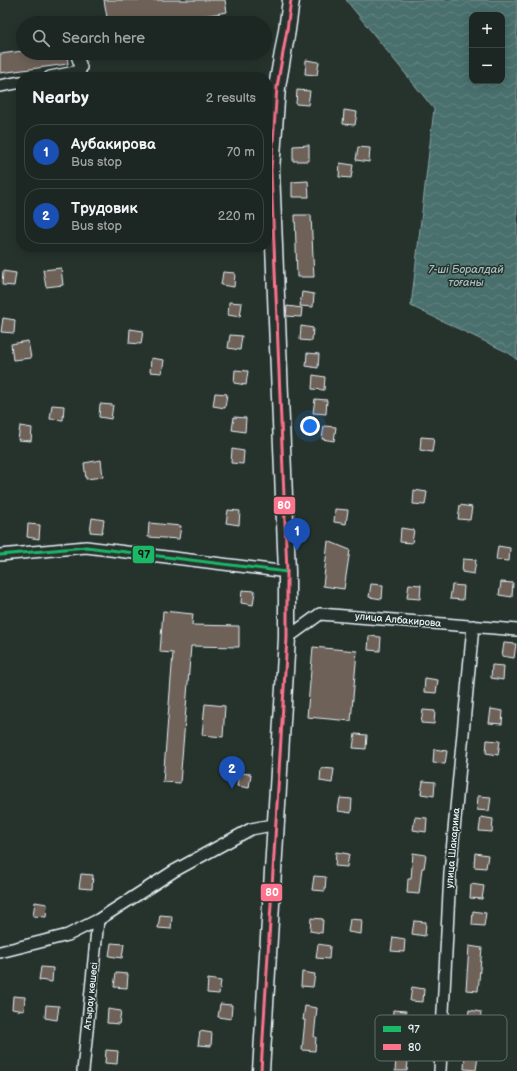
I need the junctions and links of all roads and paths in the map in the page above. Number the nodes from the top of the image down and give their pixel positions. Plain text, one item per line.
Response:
1 (290, 0) edge
2 (78, 60) edge
3 (75, 72) edge
4 (16, 83) edge
5 (0, 86) edge
6 (272, 156) edge
7 (272, 195) edge
8 (0, 555) edge
9 (287, 572) junction
10 (473, 626) junction
11 (517, 630) edge
12 (287, 638) junction
13 (277, 824) junction
14 (98, 920) junction
15 (0, 952) edge
16 (443, 1015) edge
17 (441, 1061) edge
18 (83, 1071) edge
19 (261, 1071) edge
20 (440, 1071) edge

1 - 6 main road
2 - 3 street
4 - 5 street
7 - 9 main road
8 - 9 street
9 - 12 main road
10 - 11 street, улица Албакирова
10 - 12 street, улица Албакирова
10 - 16 street, улица Шакарима
12 - 13 main road
13 - 14 street
13 - 19 main road
14 - 15 street
14 - 18 street, Атырау көшесі
17 - 20 street, улица Шакарима

